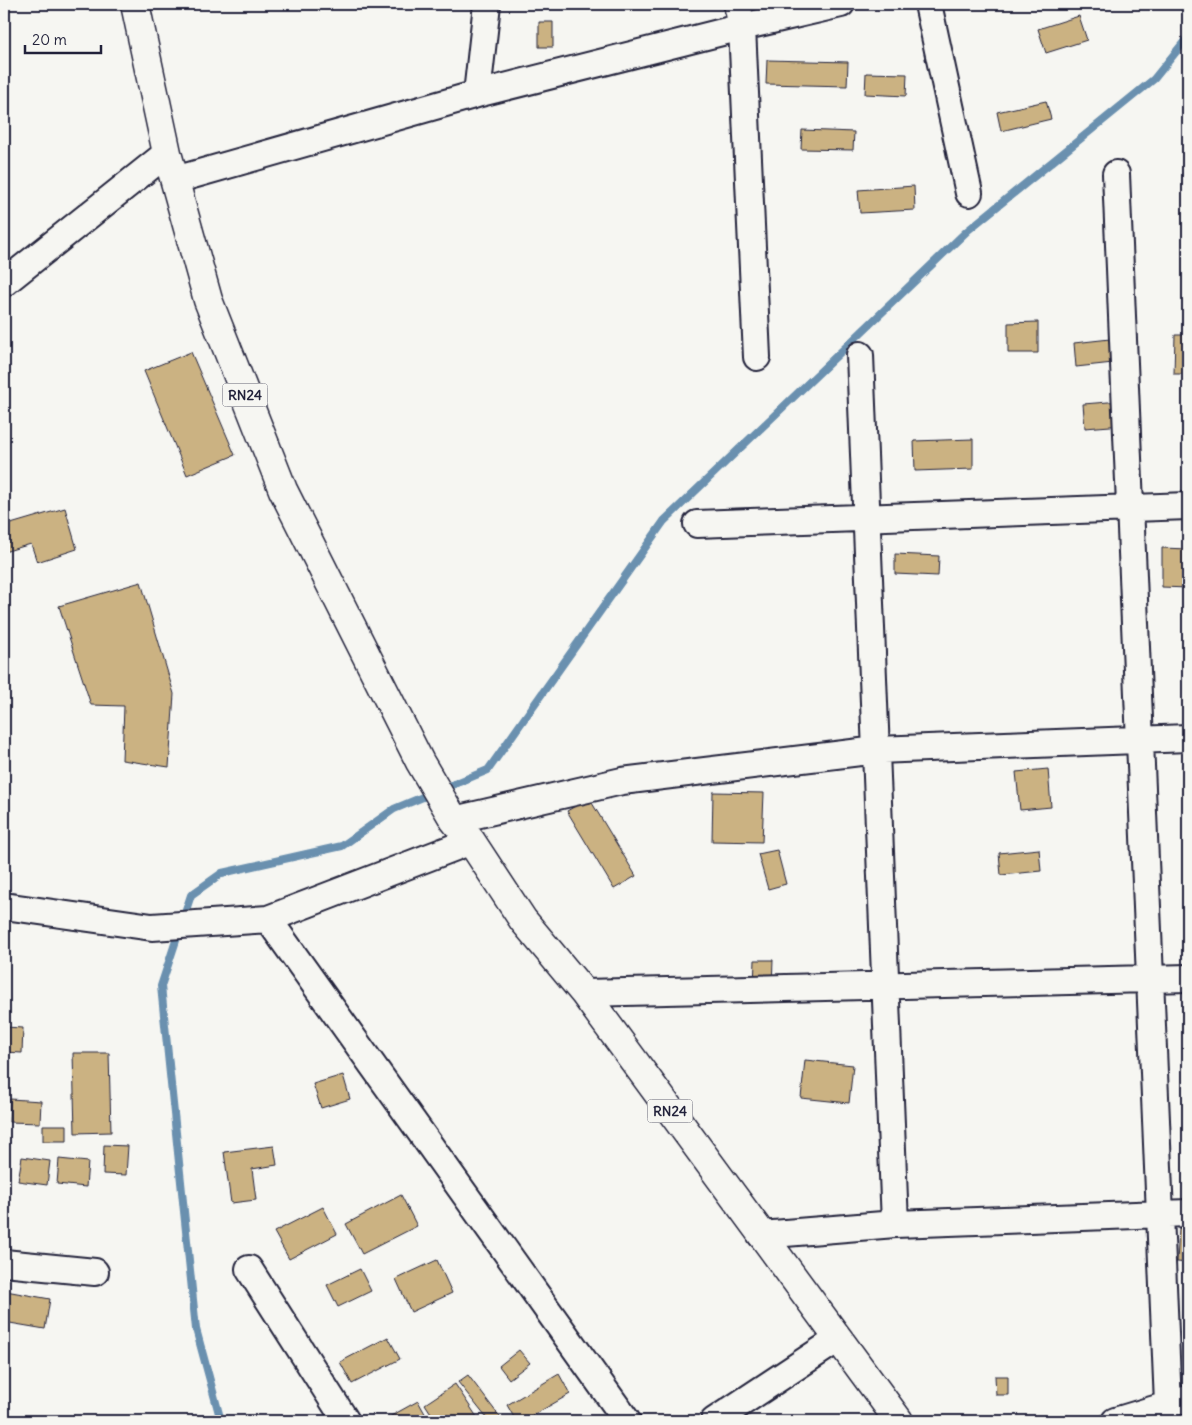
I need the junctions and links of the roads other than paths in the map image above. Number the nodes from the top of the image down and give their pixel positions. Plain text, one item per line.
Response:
1 (135, 4) edge
2 (487, 4) edge
3 (841, 4) edge
4 (928, 4) edge
5 (739, 15) edge
6 (477, 94) junction
7 (167, 153) junction
8 (1116, 174) dead end
9 (175, 180) junction
10 (969, 193) dead end
11 (4, 283) edge
12 (860, 355) dead end
13 (757, 357) dead end
14 (1188, 506) edge
15 (1130, 508) junction
16 (867, 518) junction
17 (697, 524) dead end
18 (1188, 738) edge
19 (1140, 740) junction
20 (876, 750) junction
21 (449, 810) junction
22 (471, 841) junction
23 (4, 906) edge
24 (268, 920) junction
25 (1188, 978) edge
26 (1150, 979) junction
27 (886, 986) junction
28 (584, 993) junction
29 (1188, 1213) edge
30 (1160, 1214) junction
31 (895, 1224) junction
32 (762, 1235) junction
33 (4, 1263) edge
34 (249, 1269) dead end
35 (95, 1272) dead end
36 (838, 1339) junction
37 (1178, 1402) edge
38 (346, 1421) edge
39 (627, 1421) edge
40 (714, 1421) edge
41 (899, 1421) edge
42 (1115, 1421) edge

1 - 7 main road, RN24
2 - 6 street
3 - 5 street
4 - 10 street
5 - 6 street
5 - 13 street
6 - 9 street
7 - 9 main road, RN24
7 - 11 street
8 - 15 street
9 - 21 main road, RN24
12 - 16 street
14 - 15 street
15 - 16 street
15 - 19 street
16 - 17 street
16 - 20 street
18 - 19 street
19 - 20 street
19 - 26 street
20 - 21 street
20 - 27 street
21 - 22 main road, RN24
22 - 24 street
22 - 28 main road, RN24
23 - 24 street
24 - 39 street
25 - 26 street
26 - 27 street
26 - 30 street
27 - 28 street
27 - 31 street
28 - 32 main road, RN24
29 - 30 street
30 - 31 street
30 - 37 street
31 - 32 street
32 - 36 main road, RN24
33 - 35 street
34 - 38 street
36 - 40 street
36 - 41 main road, RN24
37 - 42 street

